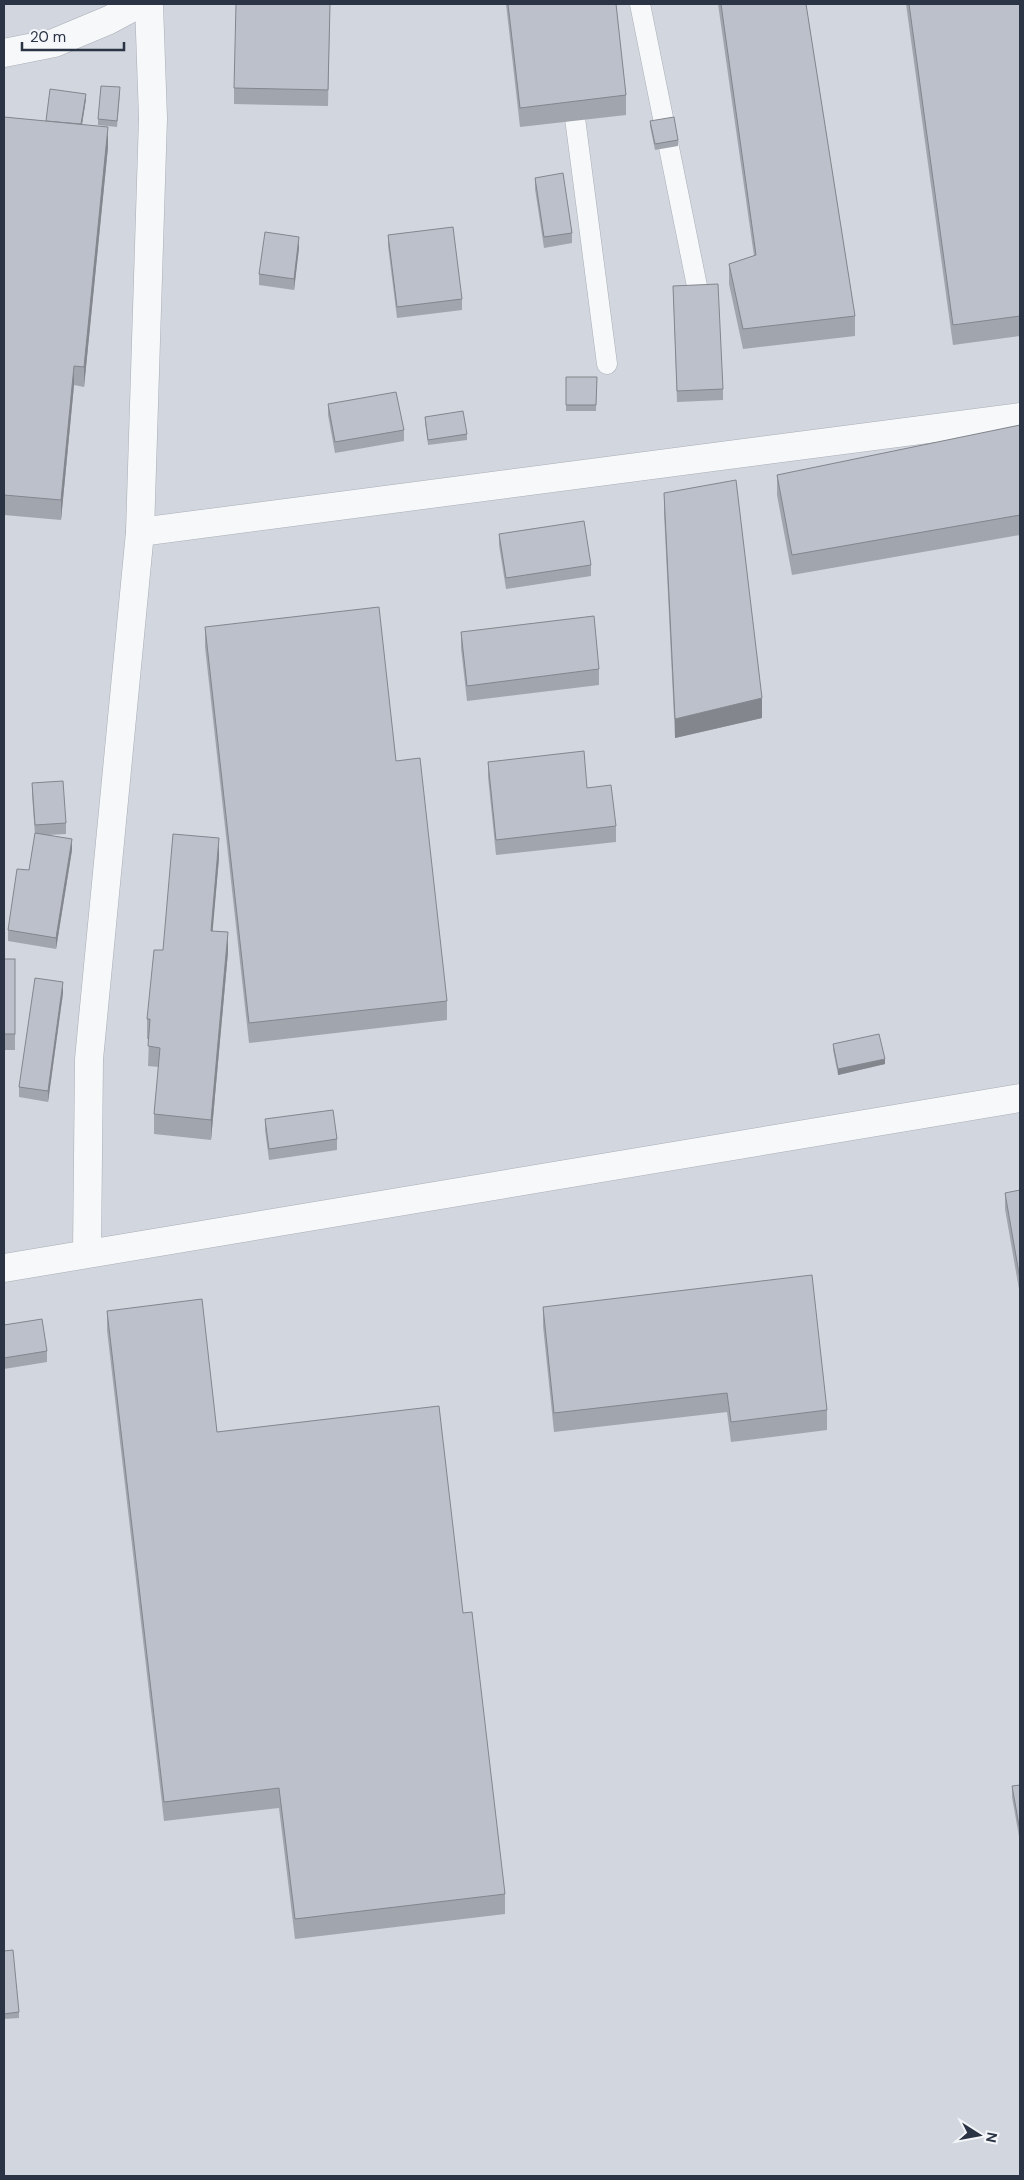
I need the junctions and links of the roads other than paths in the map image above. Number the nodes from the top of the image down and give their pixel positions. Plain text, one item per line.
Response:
1 (139, 4) edge
2 (149, 4) edge
3 (640, 4) edge
4 (4, 53) edge
5 (569, 72) edge
6 (697, 286) edge
7 (606, 364) dead end
8 (1020, 417) edge
9 (140, 532) junction
10 (1020, 1098) edge
11 (87, 1252) junction
12 (4, 1268) edge

1 - 4 street
2 - 9 street
3 - 6 lane
5 - 7 lane
8 - 9 street
9 - 11 street
10 - 11 street
11 - 12 street

